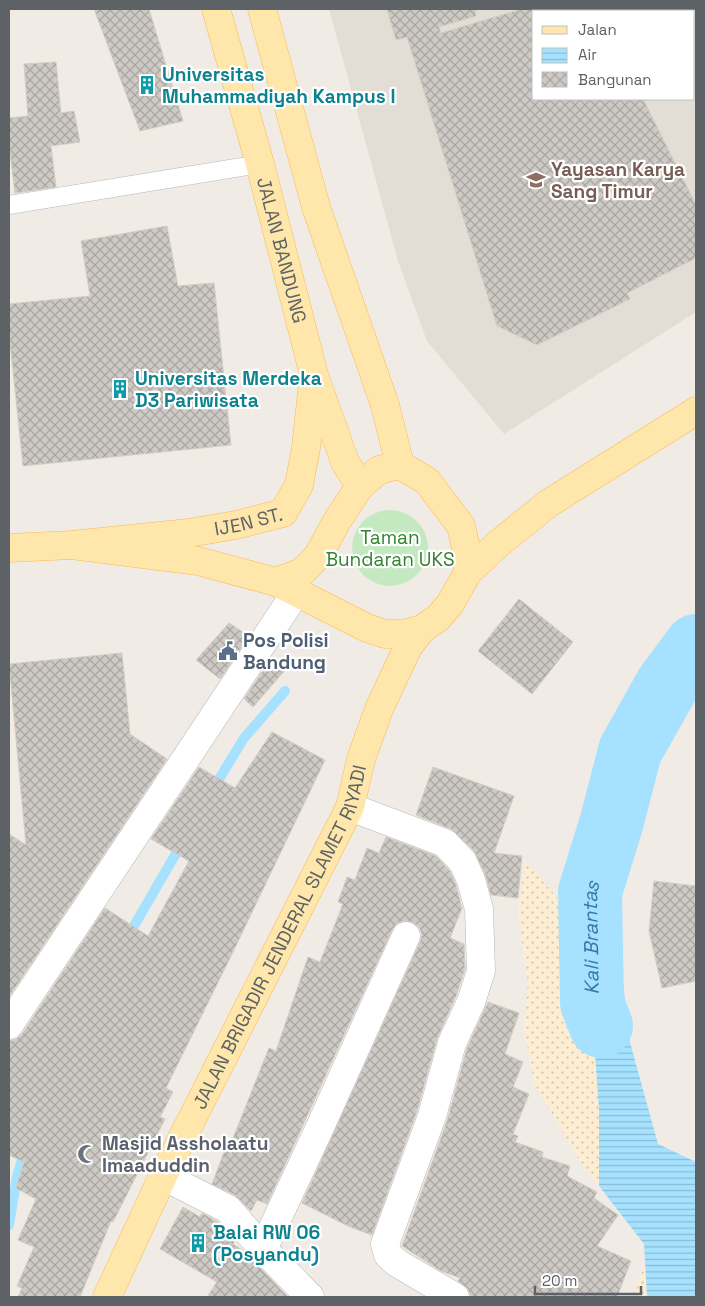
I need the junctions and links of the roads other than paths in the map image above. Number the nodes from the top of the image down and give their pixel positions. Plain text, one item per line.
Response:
1 (216, 9) edge
2 (262, 9) edge
3 (260, 164) junction
4 (9, 204) edge
5 (314, 375) junction
6 (696, 411) edge
7 (400, 465) junction
8 (360, 486) junction
9 (72, 545) junction
10 (9, 548) edge
11 (468, 572) junction
12 (287, 586) junction
13 (422, 629) junction
14 (350, 807) junction
15 (406, 936) dead end
16 (9, 1025) edge
17 (163, 1176) junction
18 (263, 1250) junction
19 (107, 1297) edge
20 (310, 1297) edge
21 (455, 1297) edge

1 - 3 main road, JALAN BANDUNG
2 - 7 main road
3 - 4 lane
3 - 5 main road, JALAN BANDUNG
5 - 8 main road, JALAN BANDUNG
5 - 9 main road, IJEN ST.
6 - 11 main road
7 - 8 main road
7 - 11 main road
8 - 12 main road
9 - 10 main road, IJEN ST.
9 - 12 main road, IJEN ST.
11 - 13 main road
12 - 13 main road
12 - 16 street
13 - 14 main road, JALAN BRIGADIR JENDERAL SLAMET RIYADI
14 - 17 main road, JALAN BRIGADIR JENDERAL SLAMET RIYADI
14 - 21 street
15 - 18 street
17 - 18 street
17 - 19 main road, JALAN BRIGADIR JENDERAL SLAMET RIYADI
18 - 20 street

